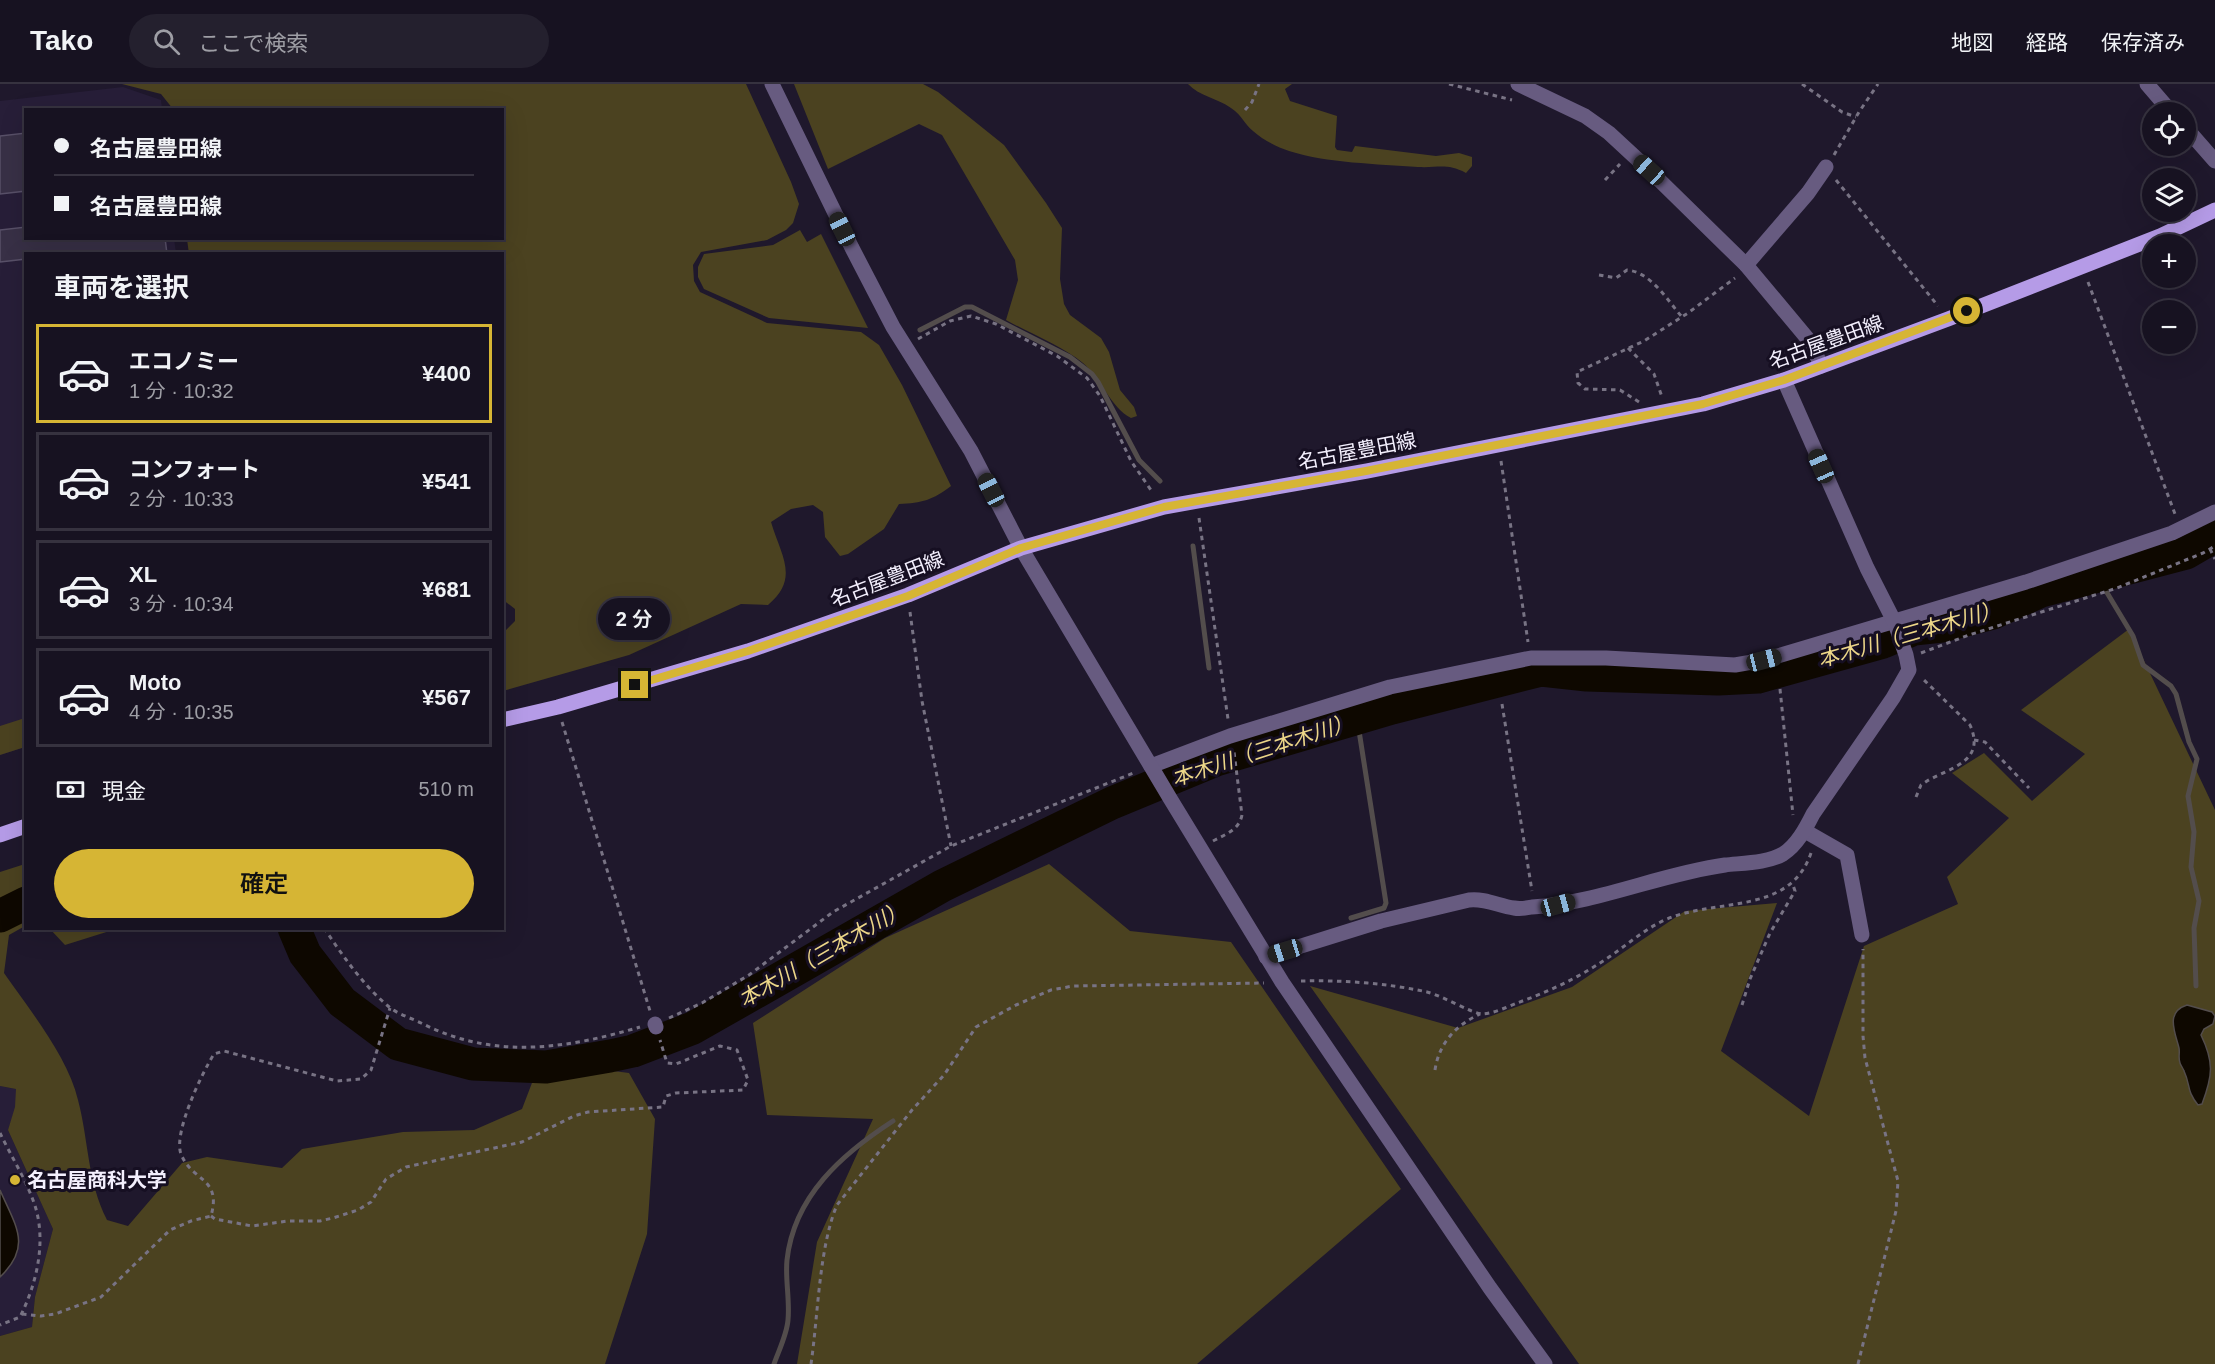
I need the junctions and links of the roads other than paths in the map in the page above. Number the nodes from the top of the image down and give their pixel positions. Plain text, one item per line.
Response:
1 (772, 84) edge
2 (1518, 84) edge
3 (2147, 84) edge
4 (2162, 102) edge
5 (2196, 140) edge
6 (2215, 162) edge
7 (1826, 167) road end
8 (2215, 210) edge
9 (1747, 266) junction
10 (1821, 366) junction
11 (1784, 380) junction
12 (2215, 512) edge
13 (1021, 548) junction
14 (1894, 623) junction
15 (504, 720) edge
16 (1152, 768) junction
17 (24, 827) edge
18 (1811, 834) junction
19 (0, 835) edge
20 (1862, 934) road end
21 (1266, 957) junction
22 (1545, 1364) edge

1 - 13 street
2 - 9 street
3 - 4 street
5 - 6 street
7 - 9 street
8 - 10 main road, 名古屋豊田線
9 - 10 street
10 - 11 main road, 名古屋豊田線
11 - 13 main road, 名古屋豊田線
11 - 14 street
12 - 14 street
13 - 15 main road, 名古屋豊田線
13 - 16 street
14 - 16 street
14 - 18 street
16 - 21 street
17 - 19 main road
18 - 20 street
18 - 21 street
21 - 22 street

